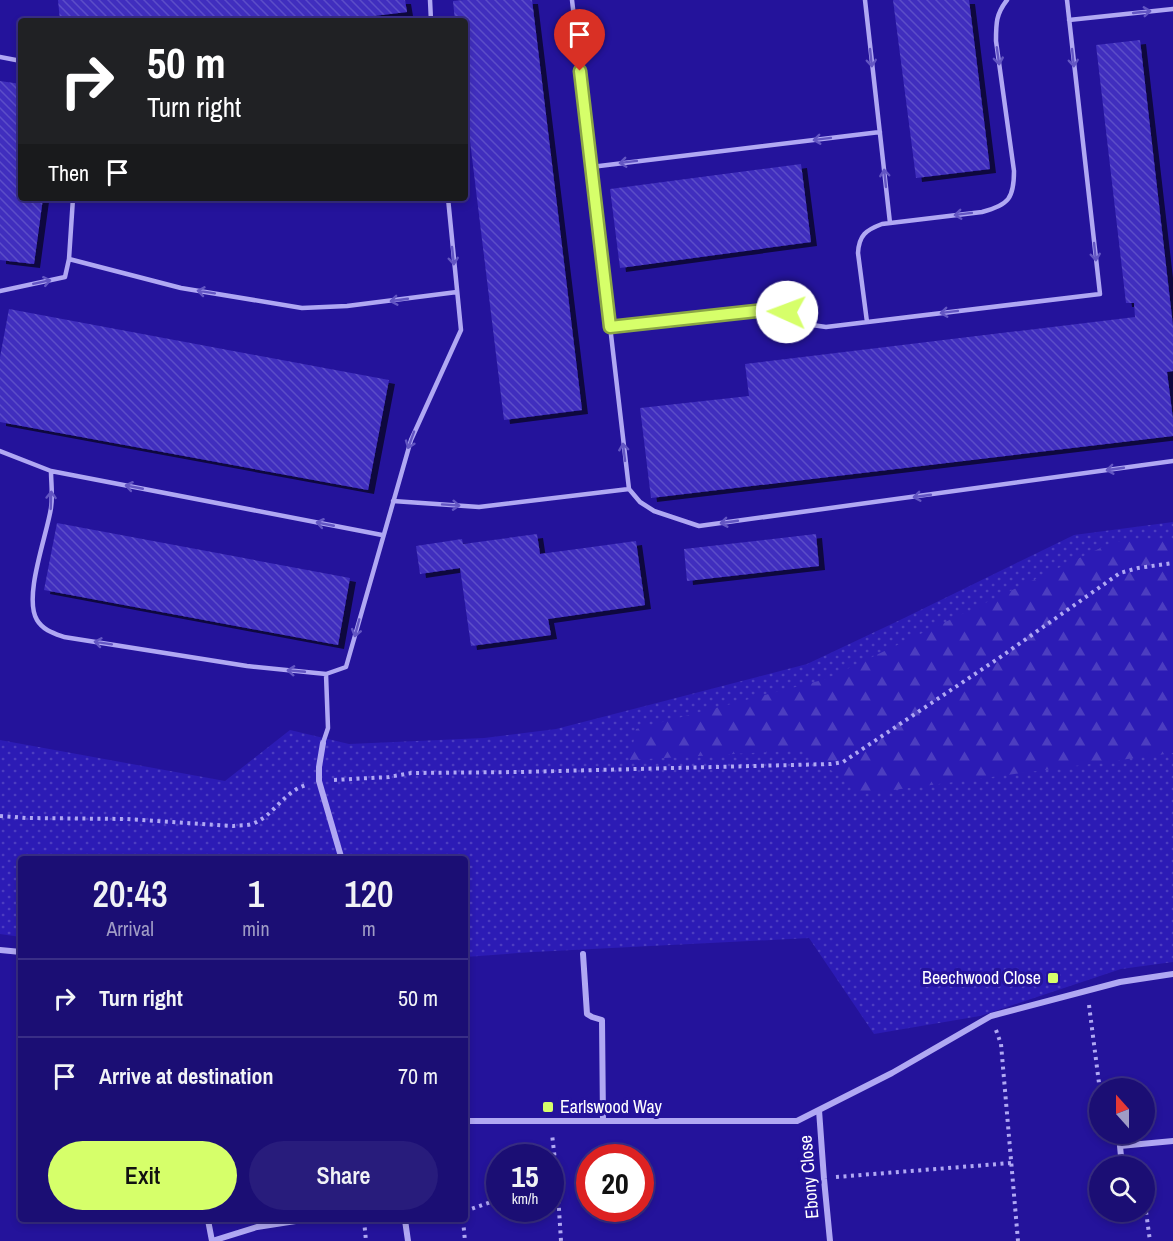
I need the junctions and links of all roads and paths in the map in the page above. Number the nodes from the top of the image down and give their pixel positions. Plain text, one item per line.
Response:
1 (430, 0) edge
2 (572, 0) edge
3 (865, 0) edge
4 (1007, 0) edge
5 (1067, 0) edge
6 (1173, 9) edge
7 (431, 18) edge
8 (1069, 20) junction
9 (0, 57) edge
10 (18, 60) edge
11 (880, 132) junction
12 (591, 166) junction
13 (73, 201) edge
14 (448, 201) edge
15 (890, 223) junction
16 (69, 259) junction
17 (0, 291) edge
18 (457, 292) junction
19 (867, 322) junction
20 (610, 327) junction
21 (0, 451) edge
22 (1173, 461) edge
23 (51, 471) junction
24 (629, 489) junction
25 (393, 501) junction
26 (382, 536) junction
27 (1173, 563) edge
28 (326, 674) junction
29 (323, 742) joint
30 (319, 781) junction
31 (0, 816) edge
32 (341, 856) edge
33 (0, 950) edge
34 (18, 952) edge
35 (583, 954) dead end
36 (1173, 974) edge
37 (1087, 990) junction
38 (992, 1016) junction
39 (1098, 1078) edge
40 (819, 1110) junction
41 (468, 1121) edge
42 (550, 1121) junction
43 (603, 1121) junction
44 (1173, 1142) edge
45 (553, 1144) edge
46 (1121, 1156) edge
47 (1011, 1163) junction
48 (824, 1179) junction
49 (486, 1204) edge
50 (468, 1210) edge
51 (208, 1222) edge
52 (289, 1222) edge
53 (364, 1222) edge
54 (405, 1222) edge
55 (463, 1222) edge
56 (560, 1222) edge
57 (1147, 1222) edge
58 (212, 1241) edge
59 (366, 1241) edge
60 (408, 1241) edge
61 (465, 1241) edge
62 (561, 1241) edge
63 (830, 1241) edge
64 (1018, 1241) edge
65 (1150, 1241) edge

1 - 7 lane
2 - 12 lane
3 -> 11 lane
4 -> 15 lane
5 - 8 lane
8 -> 6 lane
8 -> 19 lane
9 - 10 lane
11 -> 12 lane
15 -> 11 lane
12 - 20 lane
13 - 16 lane
14 -> 18 lane
15 - 19 lane
17 -> 16 lane
18 -> 16 lane
18 -> 25 lane
19 - 20 lane
24 -> 20 lane
21 - 23 lane
22 -> 24 lane
26 -> 23 lane
28 -> 23 lane
25 -> 24 lane
25 - 26 lane
26 -> 28 lane
27 - 30 path
28 - 29 lane
29 - 30 street
30 - 31 path
30 - 32 street
33 - 34 street
35 - 43 street
36 - 37 street
37 - 38 street
37 - 39 path
38 - 40 street
38 - 47 path
40 - 43 street
40 - 48 street, Ebony Close
41 - 42 street
42 - 43 street
42 - 45 path
44 - 46 street
47 - 48 path
47 - 64 path
48 - 63 street, Ebony Close
49 - 50 path
51 - 58 street
52 - 58 street
53 - 59 path
54 - 60 street
55 - 61 path
56 - 62 path
57 - 65 path

